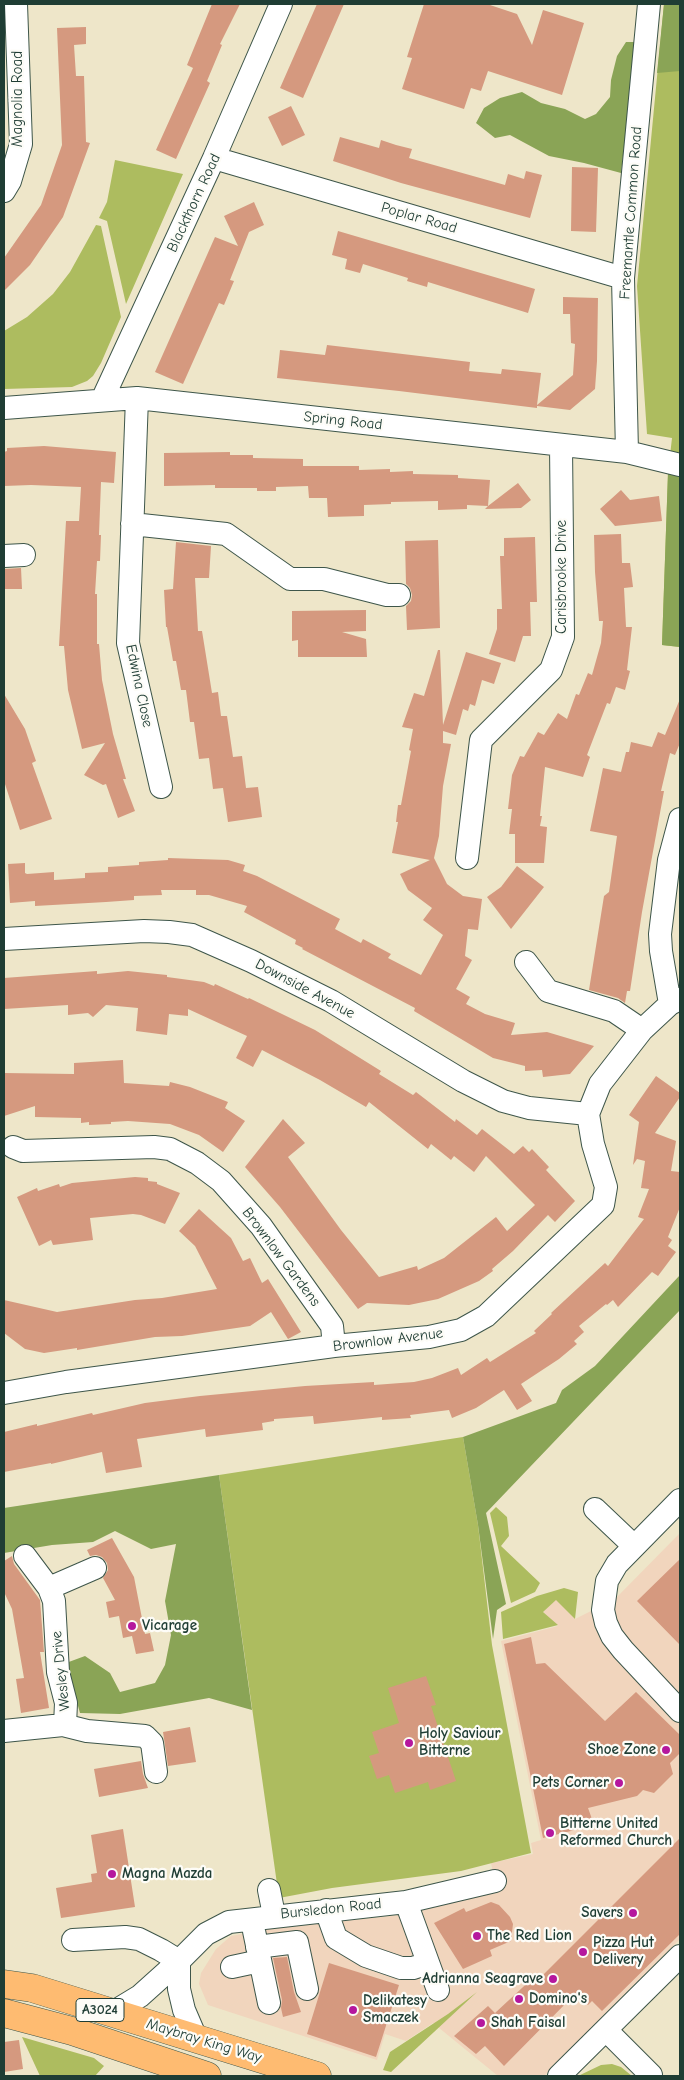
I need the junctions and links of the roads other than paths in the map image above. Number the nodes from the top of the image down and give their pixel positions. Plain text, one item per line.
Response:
1 (16, 4) edge
2 (281, 4) edge
3 (649, 4) edge
4 (214, 158) junction
5 (4, 191) edge
6 (623, 278) junction
7 (137, 398) junction
8 (102, 400) junction
9 (4, 408) edge
10 (560, 446) junction
11 (626, 452) junction
12 (680, 465) edge
13 (132, 524) junction
14 (399, 595) dead end
15 (161, 786) dead end
16 (680, 819) edge
17 (467, 858) dead end
18 (4, 939) edge
19 (526, 962) dead end
20 (675, 1001) edge
21 (642, 1030) junction
22 (588, 1114) junction
23 (13, 1147) dead end
24 (334, 1346) junction
25 (4, 1393) edge
26 (680, 1500) edge
27 (595, 1509) dead end
28 (634, 1546) junction
29 (25, 1556) dead end
30 (95, 1568) dead end
31 (49, 1588) junction
32 (680, 1711) edge
33 (65, 1725) junction
34 (4, 1731) edge
35 (156, 1772) dead end
36 (495, 1881) dead end
37 (268, 1890) dead end
38 (406, 1902) junction
39 (326, 1910) junction
40 (274, 1915) junction
41 (251, 1918) junction
42 (73, 1940) dead end
43 (259, 1954) junction
44 (680, 1956) edge
45 (179, 1962) junction
46 (428, 1963) junction
47 (232, 1967) dead end
48 (4, 1984) edge
49 (307, 1989) dead end
50 (438, 1990) dead end
51 (269, 2003) dead end
52 (4, 2013) edge
53 (112, 2013) junction
54 (606, 2030) junction
55 (196, 2038) junction
56 (651, 2075) dead end
57 (208, 2076) edge
58 (317, 2076) edge
59 (559, 2076) edge

1 - 5 street, Magnolia Road
2 - 4 street, Blackthorn Road
3 - 6 street, Freemantle Common Road
4 - 6 street, Poplar Road
4 - 8 street, Blackthorn Road
6 - 11 street, Freemantle Common Road
7 - 8 street, Spring Road
7 - 10 street, Spring Road
7 - 13 street, Edwina Close
8 - 9 street, Spring Road
10 - 11 street, Spring Road
10 - 17 street, Carisbrooke Drive
11 - 12 street, Spring Road
13 - 14 street
13 - 15 street, Edwina Close
16 - 20 street
18 - 22 street, Downside Avenue
19 - 21 street
20 - 21 street
21 - 22 street
22 - 24 street, Brownlow Avenue
23 - 24 street, Brownlow Gardens
24 - 25 street, Brownlow Avenue
26 - 28 street
27 - 28 street
28 - 32 street
29 - 31 street, Wesley Drive
30 - 31 street
31 - 33 street, Wesley Drive
33 - 34 street, Wesley Drive
33 - 35 street, Wesley Drive
36 - 38 street, Bursledon Road
37 - 40 street
38 - 39 street, Bursledon Road
38 - 46 street
39 - 40 street, Bursledon Road
39 - 46 street
40 - 41 street, Bursledon Road
41 - 43 street
41 - 45 street, Bursledon Road
42 - 45 street
43 - 47 street
43 - 49 street
43 - 51 street
44 - 54 street
45 - 53 street, Bursledon Road
45 - 55 street
46 - 50 street
48 - 53 main road, Maybray King Way / A3024
52 - 57 main road, Maybray King Way / A3024
53 - 55 main road, Maybray King Way / A3024
54 - 56 street
54 - 59 street
55 - 58 main road, Maybray King Way / A3024

